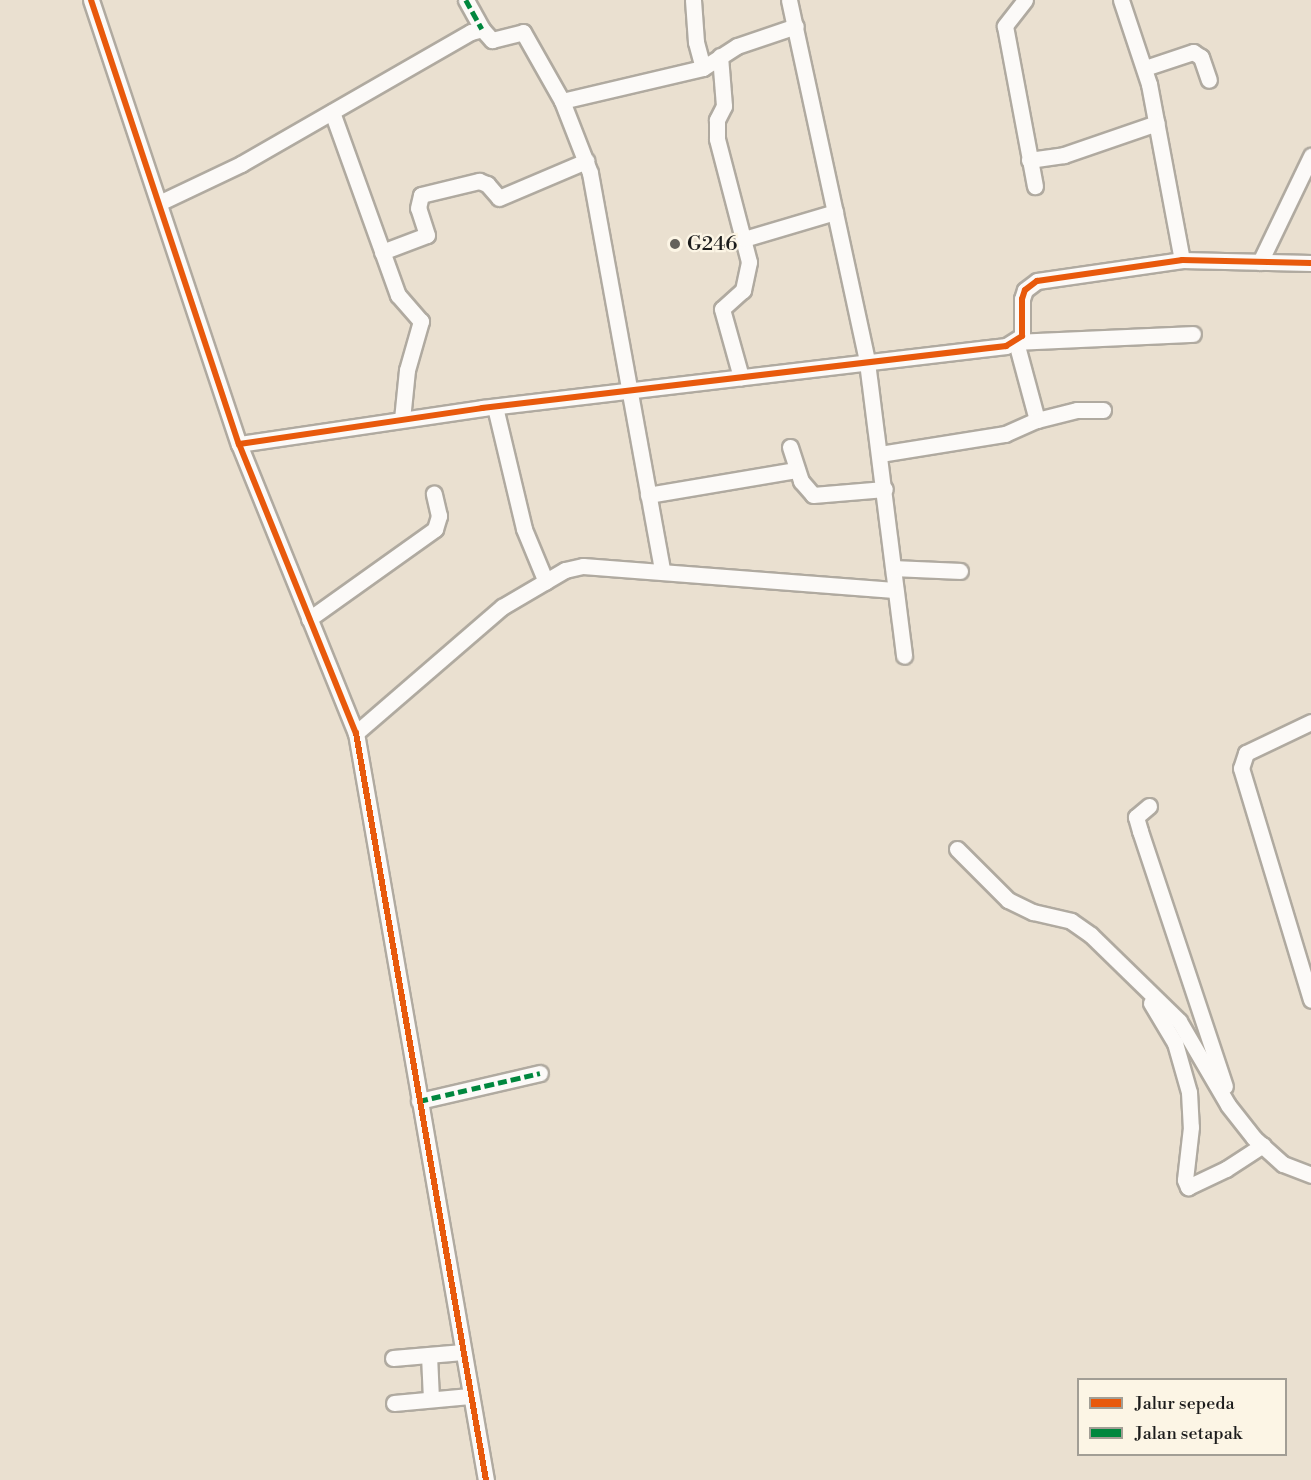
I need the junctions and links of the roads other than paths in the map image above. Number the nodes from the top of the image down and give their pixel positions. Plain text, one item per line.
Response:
1 (91, 0) edge
2 (466, 0) edge
3 (693, 0) edge
4 (789, 0) edge
5 (1025, 0) edge
6 (1121, 0) edge
7 (796, 26) junction
8 (482, 29) junction
9 (720, 56) junction
10 (703, 68) junction
11 (1145, 68) junction
12 (1209, 80) dead end
13 (561, 102) junction
14 (332, 112) junction
15 (1157, 123) junction
16 (1311, 156) edge
17 (1029, 160) junction
18 (586, 161) junction
19 (1035, 186) dead end
20 (159, 203) junction
21 (835, 212) junction
22 (744, 239) junction
23 (382, 252) junction
24 (1182, 260) junction
25 (1260, 262) junction
26 (1311, 263) edge
27 (1193, 334) dead end
28 (1016, 342) junction
29 (867, 362) junction
30 (741, 377) junction
31 (626, 391) junction
32 (495, 407) junction
33 (1103, 410) dead end
34 (402, 419) junction
35 (1037, 420) junction
36 (239, 444) junction
37 (790, 447) dead end
38 (880, 454) junction
39 (795, 470) junction
40 (885, 489) junction
41 (434, 494) dead end
42 (648, 495) junction
43 (894, 568) junction
44 (662, 570) junction
45 (960, 571) dead end
46 (546, 582) junction
47 (894, 590) junction
48 (309, 619) junction
49 (904, 656) dead end
50 (1311, 722) edge
51 (356, 733) junction
52 (1149, 806) dead end
53 (957, 849) dead end
54 (1139, 985) junction
55 (1311, 1000) edge
56 (540, 1073) dead end
57 (419, 1101) junction
58 (1228, 1105) junction
59 (1263, 1145) junction
60 (1311, 1175) edge
61 (463, 1352) junction
62 (429, 1355) junction
63 (393, 1358) dead end
64 (470, 1396) junction
65 (431, 1399) junction
66 (394, 1403) dead end
67 (486, 1480) edge

1 - 20 street
2 - 8 street
3 - 10 street
4 - 7 street
5 - 17 street
6 - 11 street
7 - 9 street
7 - 21 street
8 - 13 street
8 - 14 street
9 - 10 street
9 - 22 street
10 - 13 street
11 - 12 street
11 - 15 street
13 - 18 street
14 - 20 street
14 - 23 street
15 - 17 street
15 - 24 street
16 - 25 street
17 - 19 street
18 - 23 street
18 - 31 street
20 - 36 street
21 - 22 street
21 - 29 street
22 - 30 street
23 - 34 street
24 - 25 street
24 - 28 street
25 - 26 street
27 - 28 street
28 - 29 street
28 - 35 street
29 - 30 street
29 - 38 street
30 - 31 street
31 - 32 street
31 - 42 street
32 - 34 street
32 - 46 street
33 - 35 street
34 - 36 street
35 - 38 street
36 - 48 street
37 - 39 street
38 - 40 street
39 - 40 street
39 - 42 street
40 - 43 street
41 - 48 street
42 - 44 street
43 - 45 street
43 - 47 street
44 - 46 street
44 - 47 street
46 - 51 street
47 - 49 street
48 - 51 street
50 - 55 street
51 - 57 street
52 - 58 street
53 - 54 street
54 - 58 street
54 - 59 street
56 - 57 street
57 - 61 street
58 - 59 street
59 - 60 street
61 - 62 street
61 - 64 street
62 - 63 street
62 - 65 street
64 - 65 street
64 - 67 street
65 - 66 street

